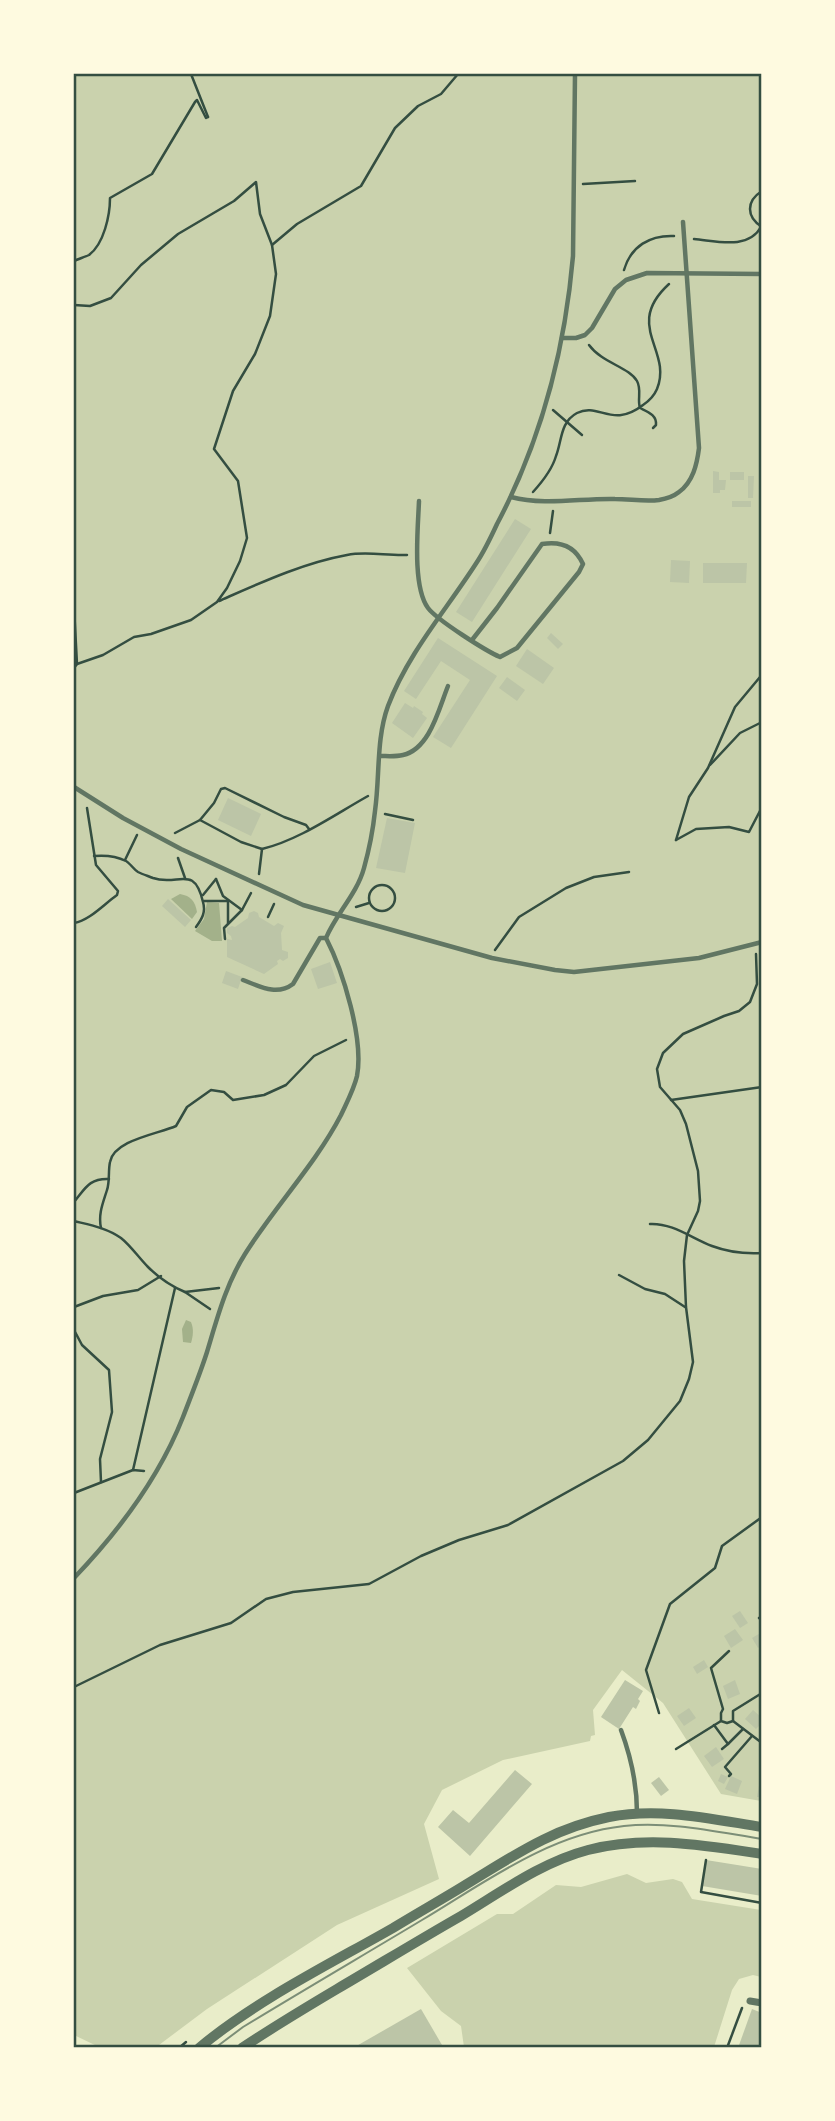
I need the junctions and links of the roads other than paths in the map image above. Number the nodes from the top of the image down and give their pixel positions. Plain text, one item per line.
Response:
1 (575, 74) edge
2 (683, 222) dead end
3 (686, 273) junction
4 (761, 274) edge
5 (562, 338) junction
6 (511, 497) junction
7 (419, 501) dead end
8 (439, 617) junction
9 (472, 640) junction
10 (448, 685) dead end
11 (380, 756) junction
12 (74, 787) edge
13 (337, 916) junction
14 (326, 938) junction
15 (761, 942) edge
16 (243, 980) dead end
17 (74, 1578) edge
18 (621, 1730) dead end
19 (637, 1814) junction
20 (761, 1827) edge
21 (761, 1854) edge
22 (750, 2001) road end
23 (761, 2003) edge
24 (200, 2048) edge
25 (242, 2048) edge

1 - 5 lane
2 - 3 lane
3 - 4 lane
3 - 5 lane
3 - 6 lane
5 - 6 lane
6 - 8 lane
7 - 8 lane
8 - 9 lane
8 - 11 lane
9 - 9 lane
10 - 11 lane
11 - 13 lane
12 - 13 lane
13 - 14 lane
13 - 15 lane
14 - 16 lane
14 - 17 lane
18 - 19 lane
19 - 20 street
19 - 24 street
21 - 25 street
22 - 23 street

